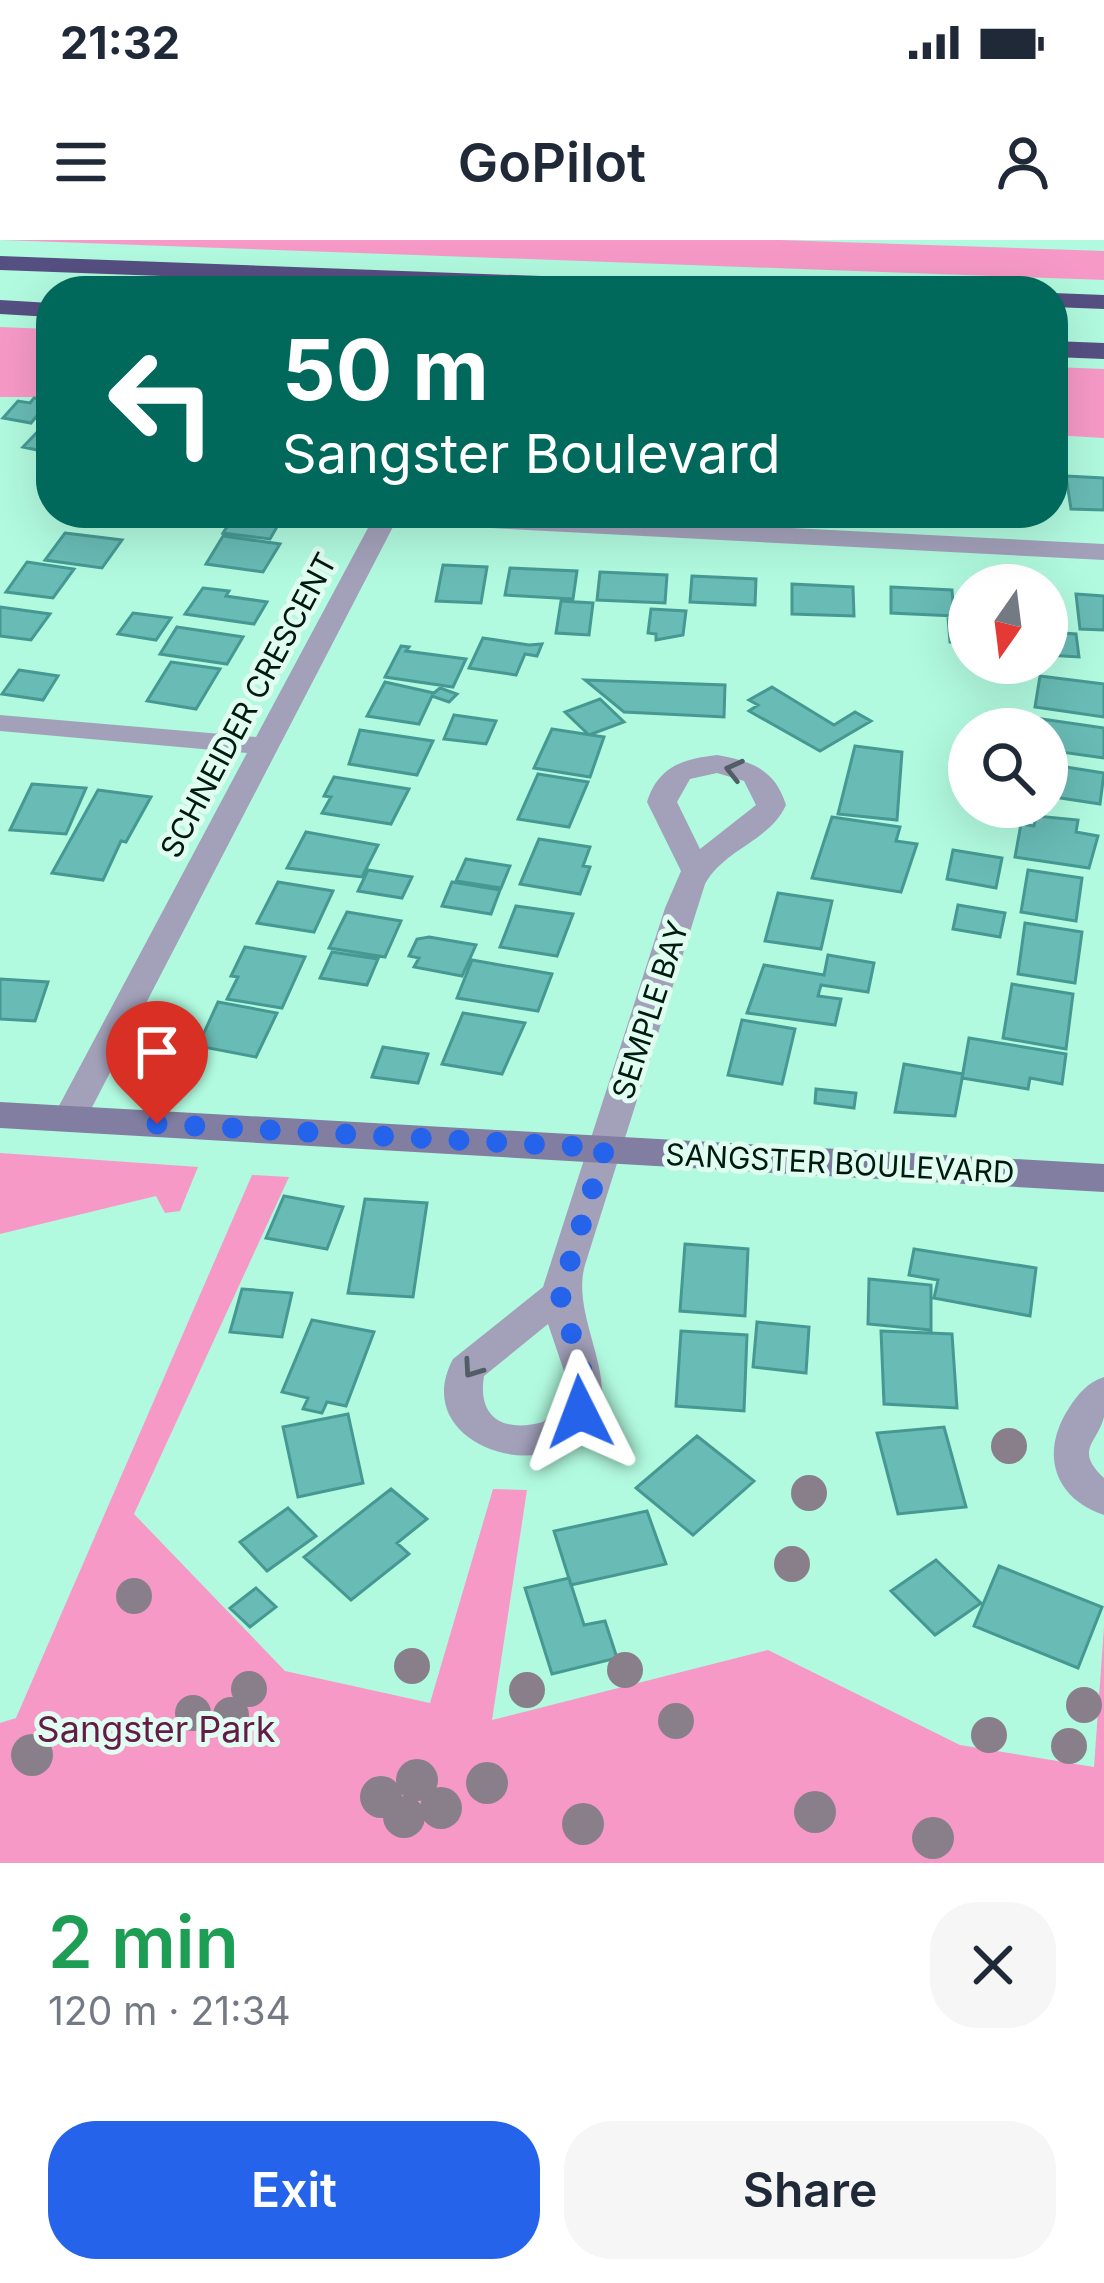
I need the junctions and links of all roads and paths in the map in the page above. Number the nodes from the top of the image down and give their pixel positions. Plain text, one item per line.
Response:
1 (0, 263) edge
2 (351, 276) edge
3 (1068, 301) edge
4 (1104, 302) edge
5 (0, 307) edge
6 (36, 309) edge
7 (1068, 350) edge
8 (1104, 351) edge
9 (379, 528) edge
10 (651, 528) edge
11 (1104, 552) edge
12 (0, 722) edge
13 (262, 746) junction
14 (696, 871) dead end
15 (0, 1115) edge
16 (70, 1117) junction
17 (605, 1148) junction
18 (1104, 1178) edge
19 (560, 1294) dead end
20 (1104, 1392) edge
21 (1104, 1499) edge

1 - 2 highway
3 - 4 highway
5 - 6 highway
7 - 8 highway
9 - 13 street, SCHNEIDER CRESCENT
10 - 11 street, SCHNEIDER CRESCENT
12 - 13 street
13 - 16 street, SCHNEIDER CRESCENT
14 - 17 street, SEMPLE BAY
15 - 16 street, SANGSTER BOULEVARD
16 - 17 street, SANGSTER BOULEVARD
17 - 18 street, SANGSTER BOULEVARD
17 - 19 street, SEMPLE BAY
20 - 21 street

